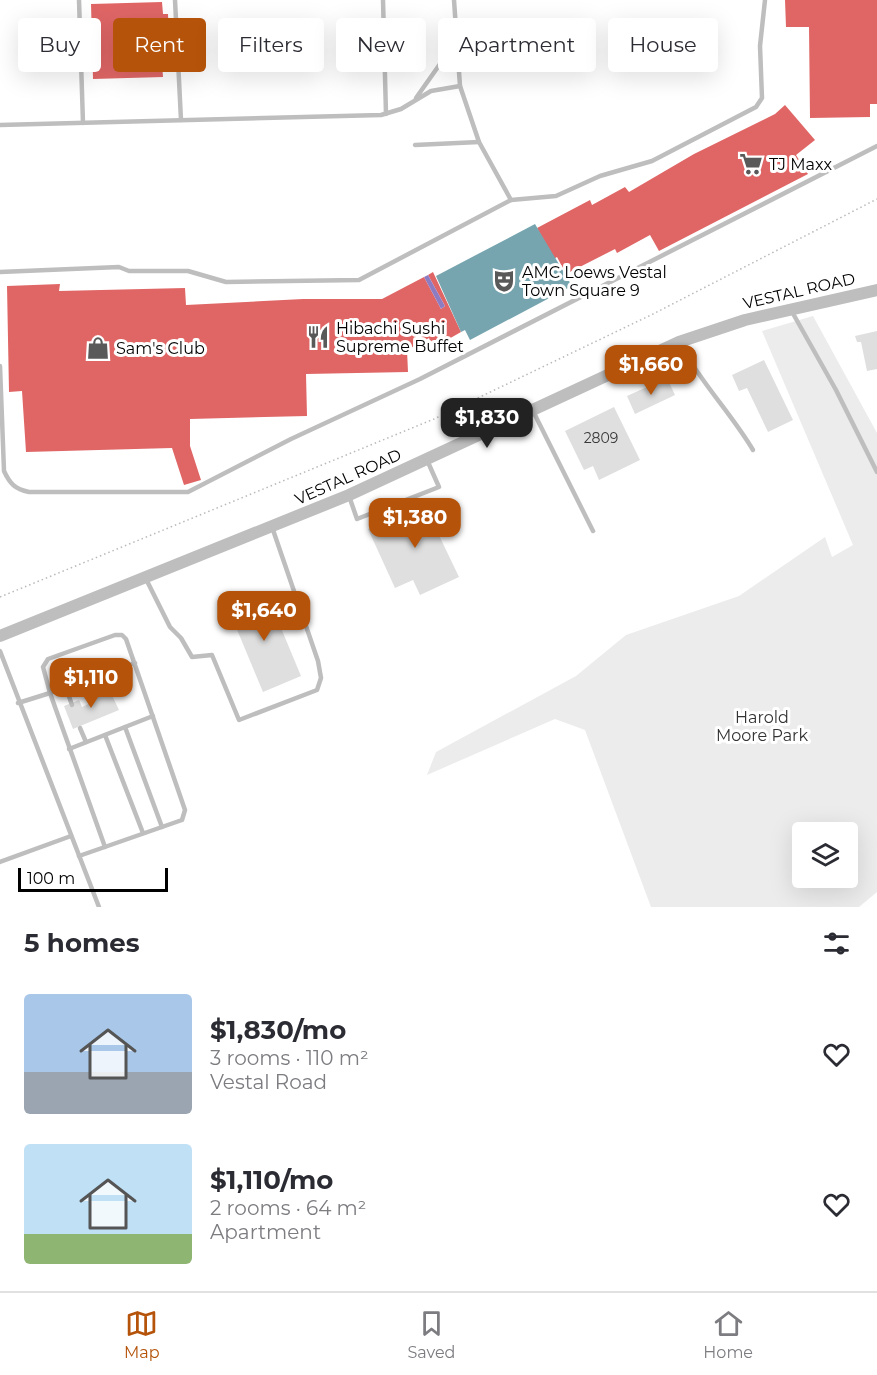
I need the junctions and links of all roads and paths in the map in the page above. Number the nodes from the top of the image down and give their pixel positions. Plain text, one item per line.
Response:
1 (79, 0) edge
2 (175, 0) edge
3 (383, 0) edge
4 (454, 0) edge
5 (765, 0) edge
6 (455, 18) edge
7 (438, 68) edge
8 (459, 72) edge
9 (460, 86) junction
10 (415, 99) junction
11 (386, 114) junction
12 (181, 120) junction
13 (83, 123) junction
14 (0, 125) edge
15 (479, 142) junction
16 (415, 145) dead end
17 (877, 146) edge
18 (877, 199) edge
19 (511, 200) junction
20 (0, 272) edge
21 (877, 290) edge
22 (790, 309) junction
23 (679, 342) junction
24 (0, 366) edge
25 (533, 411) junction
26 (753, 450) dead end
27 (427, 460) junction
28 (877, 472) edge
29 (349, 495) junction
30 (272, 527) junction
31 (593, 531) dead end
32 (146, 578) junction
33 (0, 597) edge
34 (0, 636) edge
35 (0, 651) edge
36 (135, 663) junction
37 (66, 688) junction
38 (50, 693) junction
39 (18, 703) junction
40 (72, 705) dead end
41 (153, 716) junction
42 (125, 727) junction
43 (80, 728) dead end
44 (105, 735) junction
45 (86, 742) junction
46 (69, 749) junction
47 (162, 826) junction
48 (143, 833) junction
49 (71, 836) junction
50 (105, 847) junction
51 (79, 856) junction
52 (0, 862) edge
53 (99, 907) edge

1 - 13 lane
2 - 12 lane
3 - 11 lane
4 - 6 lane
5 - 19 lane
7 - 10 lane
8 - 9 lane
9 - 10 lane
9 - 15 lane
10 - 11 lane
11 - 12 lane
12 - 13 lane
13 - 14 lane
15 - 16 lane
15 - 19 lane
17 - 24 lane
18 - 33 path
19 - 20 lane
21 - 22 street, VESTAL ROAD
22 - 23 street, VESTAL ROAD
22 - 28 lane
23 - 25 street, VESTAL ROAD
23 - 26 lane
25 - 27 street, VESTAL ROAD
25 - 31 lane
27 - 29 street, VESTAL ROAD
27 - 29 lane
29 - 30 street, VESTAL ROAD
30 - 32 street, VESTAL ROAD
30 - 32 lane
32 - 34 street, VESTAL ROAD
35 - 39 lane
36 - 37 lane
36 - 38 lane
36 - 41 lane
37 - 38 lane
37 - 40 lane
38 - 39 lane
38 - 46 lane
39 - 49 lane
41 - 42 lane
41 - 47 lane
42 - 44 lane
42 - 47 lane
43 - 45 lane
44 - 45 lane
44 - 48 lane
45 - 46 lane
46 - 50 lane
47 - 48 lane
48 - 50 lane
49 - 51 lane
49 - 52 lane
50 - 51 lane
51 - 53 lane

